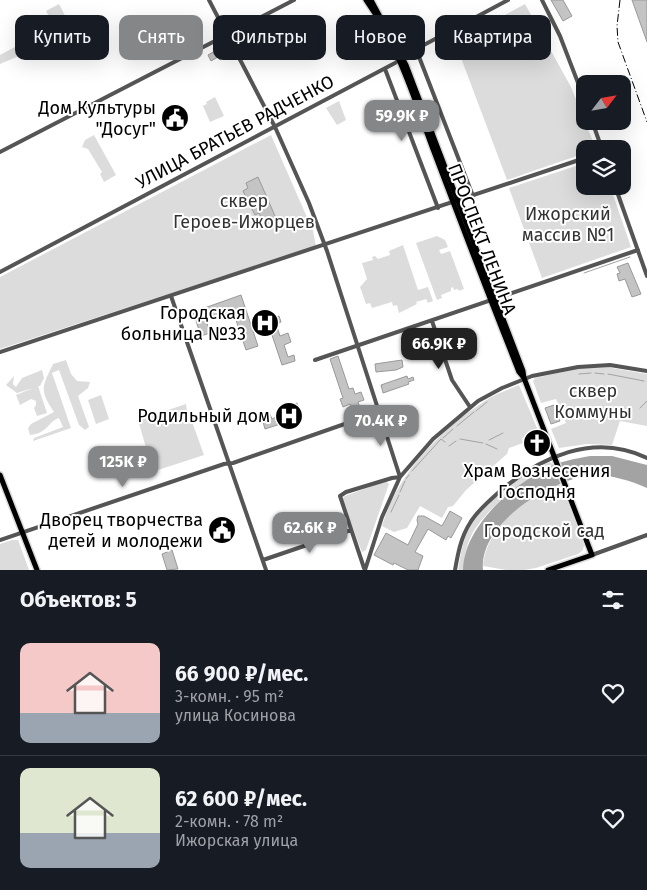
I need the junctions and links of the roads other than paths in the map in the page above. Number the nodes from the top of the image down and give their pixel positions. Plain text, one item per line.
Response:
1 (209, 0) edge
2 (294, 0) edge
3 (366, 0) edge
4 (371, 0) edge
5 (508, 0) edge
6 (542, 0) edge
7 (217, 15) edge
8 (265, 15) edge
9 (375, 15) edge
10 (379, 15) edge
11 (213, 42) edge
12 (425, 44) edge
13 (240, 60) edge
14 (399, 60) edge
15 (401, 60) edge
16 (420, 60) edge
17 (385, 68) junction
18 (576, 78) edge
19 (275, 127) junction
20 (0, 152) edge
21 (576, 161) edge
22 (618, 195) edge
23 (472, 196) junction
24 (455, 202) junction
25 (438, 208) junction
26 (325, 245) junction
27 (638, 250) junction
28 (0, 272) edge
29 (647, 276) edge
30 (171, 296) junction
31 (493, 300) junction
32 (432, 321) junction
33 (358, 346) junction
34 (0, 353) edge
35 (315, 360) dead end
36 (647, 372) edge
37 (524, 378) junction
38 (470, 406) junction
39 (379, 412) junction
40 (647, 458) edge
41 (555, 459) junction
42 (229, 463) junction
43 (0, 475) edge
44 (400, 477) junction
45 (351, 530) junction
46 (22, 532) junction
47 (647, 535) edge
48 (0, 540) edge
49 (592, 554) junction
50 (263, 560) junction
51 (364, 569) edge
52 (37, 570) edge
53 (266, 570) edge
54 (455, 570) edge
55 (548, 570) edge

1 - 7 street
2 - 8 street
3 - 9 main road, ПРОСПЕКТ ЛЕНИНА
4 - 10 main road, ПРОСПЕКТ ЛЕНИНА
5 - 12 street, УЛИЦА БРАТЬЕВ РАДЧЕНКО
6 - 18 street
11 - 20 street
13 - 19 street
14 - 17 street, УЛИЦА БРАТЬЕВ РАДЧЕНКО
15 - 24 main road, ПРОСПЕКТ ЛЕНИНА
16 - 23 street
17 - 19 street, УЛИЦА БРАТЬЕВ РАДЧЕНКО
17 - 25 street
19 - 26 street
19 - 28 street, УЛИЦА БРАТЬЕВ РАДЧЕНКО
21 - 23 street
22 - 27 street
23 - 24 street
24 - 25 street
24 - 31 main road, ПРОСПЕКТ ЛЕНИНА
25 - 26 street
26 - 30 street
26 - 33 street
27 - 29 street
27 - 31 street
30 - 34 street
30 - 42 street
31 - 32 street
31 - 37 main road, ПРОСПЕКТ ЛЕНИНА
32 - 33 street
32 - 38 street
33 - 35 street
33 - 39 street
36 - 37 street
37 - 38 street
37 - 41 main road, ПРОСПЕКТ ЛЕНИНА
38 - 44 street
39 - 42 street
39 - 44 street
40 - 41 street
41 - 49 main road, ПРОСПЕКТ ЛЕНИНА
41 - 54 street
42 - 46 street
42 - 50 street
43 - 46 main road
44 - 45 street
44 - 51 street
45 - 50 street
45 - 51 street
46 - 48 street
46 - 52 main road
47 - 49 street
49 - 55 main road
50 - 53 street

